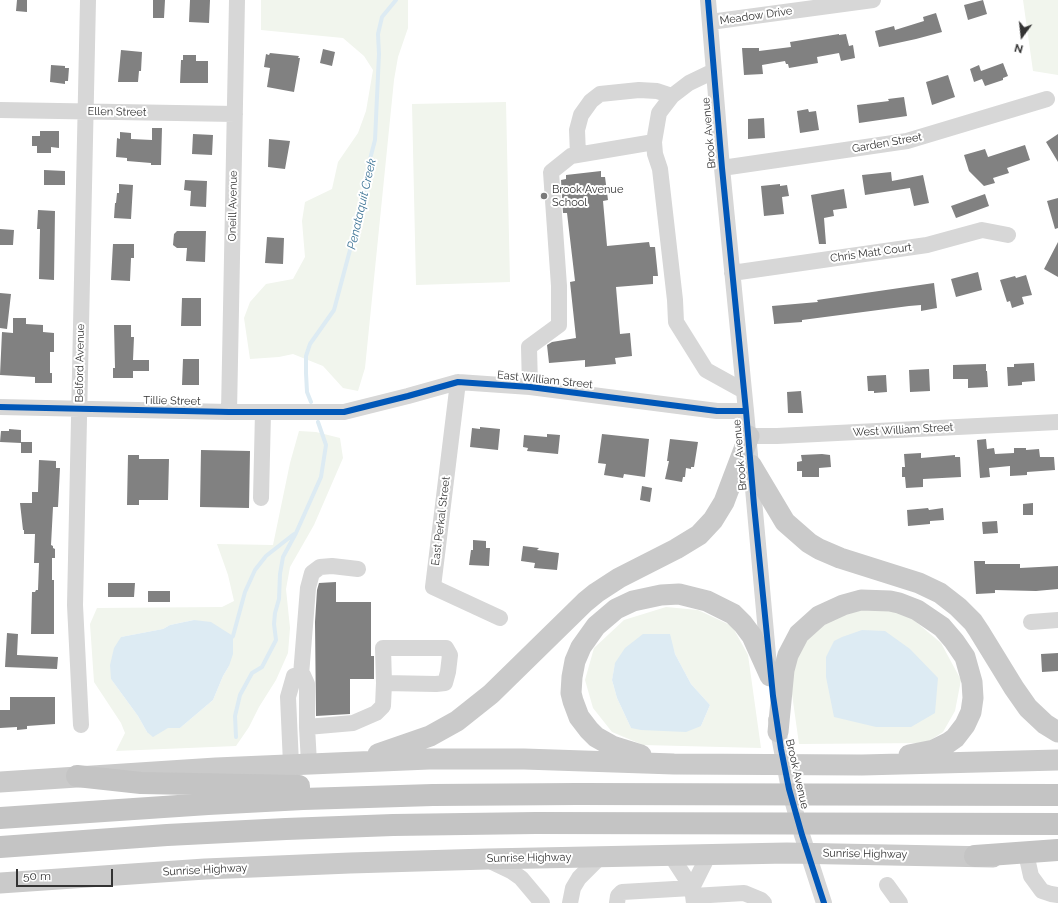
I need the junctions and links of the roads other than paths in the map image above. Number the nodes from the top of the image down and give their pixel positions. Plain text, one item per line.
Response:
1 (88, 0) edge
2 (237, 0) edge
3 (708, 0) edge
4 (873, 0) edge
5 (710, 22) junction
6 (714, 71) junction
7 (672, 96) junction
8 (1048, 99) dead end
9 (0, 110) edge
10 (86, 111) junction
11 (235, 114) junction
12 (654, 142) junction
13 (578, 155) junction
14 (722, 168) junction
15 (1008, 235) dead end
16 (732, 273) junction
17 (458, 382) junction
18 (530, 387) junction
19 (744, 391) junction
20 (0, 407) edge
21 (79, 408) junction
22 (746, 411) junction
23 (229, 412) junction
24 (263, 412) junction
25 (344, 412) joint
26 (1058, 422) edge
27 (749, 436) junction
28 (751, 465) junction
29 (261, 498) dead end
30 (358, 569) dead end
31 (500, 618) dead end
32 (1058, 620) edge
33 (1031, 622) dead end
34 (301, 675) junction
35 (770, 676) junction
36 (384, 683) dead end
37 (81, 725) dead end
38 (307, 727) junction
39 (778, 732) junction
40 (1058, 732) edge
41 (1058, 760) edge
42 (352, 762) junction
43 (300, 764) junction
44 (674, 764) junction
45 (862, 765) junction
46 (77, 776) junction
47 (0, 782) edge
48 (1058, 795) edge
49 (398, 796) junction
50 (0, 818) edge
51 (1058, 824) edge
52 (0, 847) edge
53 (1058, 850) edge
54 (670, 854) junction
55 (709, 854) junction
56 (601, 856) junction
57 (975, 856) junction
58 (1027, 858) junction
59 (487, 859) junction
60 (1058, 859) edge
61 (0, 883) edge
62 (887, 885) dead end
63 (1058, 895) edge
64 (693, 896) edge
65 (653, 897) edge
66 (542, 903) edge
67 (570, 903) edge
68 (617, 903) edge
69 (764, 903) edge
70 (824, 903) edge
71 (900, 903) edge

1 - 10 street, Belford Avenue
2 - 11 street, Oneill Avenue
3 - 5 street, Brook Avenue
4 - 5 street, Meadow Drive
5 - 6 street, Brook Avenue
6 - 7 street
6 - 14 street, Brook Avenue
7 - 12 street
7 - 13 street
8 - 14 street, Garden Street
9 - 10 street, Ellen Street
10 - 11 street, Ellen Street
10 - 21 street, Belford Avenue
11 - 23 street, Oneill Avenue
12 - 13 street
12 - 19 street
13 - 18 street
14 - 16 street, Brook Avenue
15 - 16 street, Chris Matt Court
16 - 19 street, Brook Avenue
17 - 18 street, East William Street
17 - 25 street, East William Street
17 - 31 street, East Perkal Street
18 - 22 street, East William Street
19 - 22 street, Brook Avenue
20 - 21 street, Tillie Street
21 - 23 street, Tillie Street
21 - 37 street, Belford Avenue
22 - 27 street, Brook Avenue
23 - 24 street, Tillie Street
24 - 25 street, Tillie Street
24 - 29 street
26 - 27 street, West William Street
27 - 28 street, Brook Avenue
27 - 42 main road
28 - 35 street, Brook Avenue
28 - 40 main road
30 - 34 street
32 - 33 street
34 - 38 street
34 - 43 street
35 - 39 street, Brook Avenue
35 - 44 main road
36 - 38 street
38 - 43 street
39 - 45 main road
39 - 70 street, Brook Avenue
41 - 45 main road
42 - 43 main road
42 - 44 main road
43 - 46 main road
44 - 45 main road
46 - 47 main road
46 - 49 highway
48 - 49 highway
49 - 50 highway
51 - 52 highway
53 - 57 highway
54 - 55 main road, Sunrise Highway
54 - 56 main road, Sunrise Highway
54 - 64 street
55 - 57 main road, Sunrise Highway
55 - 64 street
56 - 59 main road, Sunrise Highway
56 - 67 street
57 - 58 main road, Sunrise Highway
58 - 60 main road, Sunrise Highway
58 - 63 street
59 - 61 main road, Sunrise Highway
59 - 66 street
62 - 71 street
64 - 65 street
64 - 69 street
65 - 68 street

